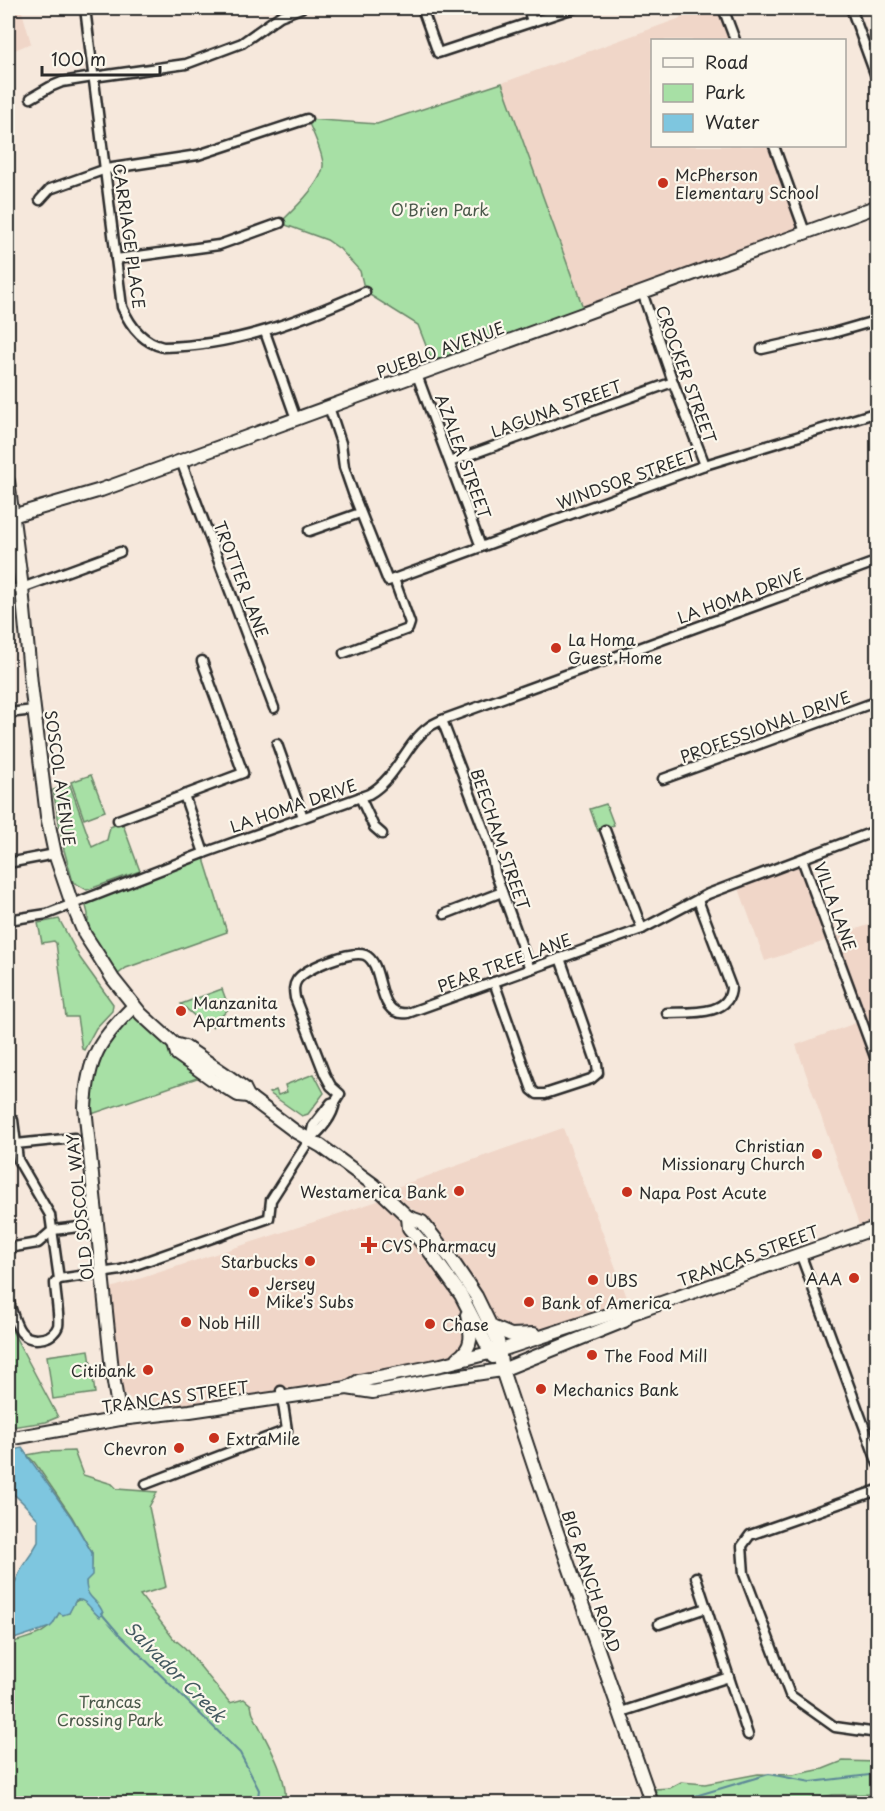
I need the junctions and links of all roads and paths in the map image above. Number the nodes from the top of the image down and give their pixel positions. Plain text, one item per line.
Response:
1 (85, 8) edge
2 (301, 8) edge
3 (422, 8) edge
4 (528, 8) edge
5 (574, 8) edge
6 (723, 8) edge
7 (851, 8) edge
8 (532, 22) junction
9 (735, 39) edge
10 (93, 76) junction
11 (878, 82) edge
12 (31, 98) dead end
13 (307, 119) dead end
14 (774, 147) edge
15 (106, 169) junction
16 (40, 200) dead end
17 (876, 211) edge
18 (280, 223) dead end
19 (806, 232) junction
20 (116, 259) junction
21 (365, 292) dead end
22 (642, 292) junction
23 (878, 320) edge
24 (265, 332) junction
25 (762, 349) dead end
26 (417, 375) junction
27 (673, 381) junction
28 (329, 407) junction
29 (878, 412) edge
30 (296, 419) junction
31 (181, 461) junction
32 (450, 462) junction
33 (705, 465) junction
34 (8, 481) edge
35 (360, 513) junction
36 (12, 516) junction
37 (309, 531) dead end
38 (481, 547) junction
39 (120, 552) dead end
40 (878, 561) edge
41 (391, 580) junction
42 (22, 588) junction
43 (8, 590) edge
44 (344, 654) dead end
45 (202, 662) dead end
46 (878, 701) edge
47 (274, 708) dead end
48 (34, 710) junction
49 (8, 713) edge
50 (442, 720) junction
51 (277, 744) dead end
52 (663, 778) dead end
53 (184, 795) junction
54 (360, 797) junction
55 (303, 817) junction
56 (118, 820) dead end
57 (606, 830) dead end
58 (878, 830) edge
59 (382, 834) dead end
60 (204, 852) junction
61 (55, 854) junction
62 (802, 859) junction
63 (8, 863) edge
64 (502, 892) junction
65 (698, 900) junction
66 (69, 905) junction
67 (445, 914) dead end
68 (8, 920) edge
69 (642, 929) junction
70 (560, 958) junction
71 (530, 969) junction
72 (494, 982) junction
73 (134, 1006) junction
74 (667, 1013) dead end
75 (878, 1065) edge
76 (13, 1120) dead end
77 (74, 1138) dead end
78 (310, 1139) junction
79 (16, 1144) junction
80 (408, 1217) junction
81 (97, 1225) junction
82 (878, 1227) edge
83 (53, 1230) junction
84 (417, 1237) junction
85 (8, 1248) edge
86 (800, 1253) junction
87 (458, 1268) junction
88 (102, 1274) junction
89 (59, 1279) junction
90 (8, 1299) edge
91 (464, 1302) junction
92 (630, 1314) junction
93 (492, 1327) junction
94 (573, 1327) junction
95 (495, 1351) junction
96 (441, 1365) junction
97 (502, 1370) junction
98 (347, 1388) junction
99 (281, 1394) junction
100 (120, 1419) junction
101 (8, 1439) edge
102 (878, 1464) edge
103 (146, 1484) dead end
104 (878, 1490) edge
105 (696, 1577) dead end
106 (706, 1608) junction
107 (659, 1624) dead end
108 (729, 1677) junction
109 (621, 1712) junction
110 (878, 1733) edge
111 (748, 1735) dead end
112 (651, 1801) edge

1 - 10 street, CARRIAGE PLACE
2 - 10 street
3 - 8 street
4 - 8 street
5 - 8 street
6 - 9 street
7 - 11 street
10 - 12 street
10 - 15 street, CARRIAGE PLACE
13 - 15 street
14 - 19 street
15 - 16 street
15 - 20 street, CARRIAGE PLACE
17 - 19 main road, PUEBLO AVENUE
18 - 20 street
19 - 22 main road, PUEBLO AVENUE
20 - 24 street, CARRIAGE PLACE
21 - 24 street, CARRIAGE PLACE
22 - 26 main road, PUEBLO AVENUE
22 - 27 street, CROCKER STREET
23 - 25 street
24 - 30 street
26 - 28 main road, PUEBLO AVENUE
26 - 32 street, AZALEA STREET
27 - 32 street, LAGUNA STREET
27 - 33 street, CROCKER STREET
28 - 30 main road, PUEBLO AVENUE
28 - 35 street
29 - 33 street, WINDSOR STREET
30 - 31 main road, PUEBLO AVENUE
31 - 36 main road, PUEBLO AVENUE
31 - 47 street, TROTTER LANE
32 - 38 street, AZALEA STREET
33 - 38 street, WINDSOR STREET
34 - 36 main road, SOSCOL AVENUE
35 - 37 street
35 - 41 street
36 - 42 main road, SOSCOL AVENUE
38 - 41 street, WINDSOR STREET
39 - 42 street
40 - 50 street, LA HOMA DRIVE
41 - 44 street
42 - 43 street
42 - 48 main road, SOSCOL AVENUE
45 - 53 street
46 - 52 street, PROFESSIONAL DRIVE
48 - 49 street
48 - 61 main road, SOSCOL AVENUE
50 - 54 street, LA HOMA DRIVE
50 - 64 street, BEECHAM STREET
51 - 55 street
53 - 56 street
53 - 60 street
54 - 55 street, LA HOMA DRIVE
54 - 59 street
55 - 60 street, LA HOMA DRIVE
57 - 69 street
58 - 62 street, PEAR TREE LANE
60 - 66 street, LA HOMA DRIVE
61 - 63 street
61 - 66 main road, SOSCOL AVENUE
62 - 65 street, PEAR TREE LANE
62 - 75 street, VILLA LANE
64 - 67 street
64 - 71 street, BEECHAM STREET
65 - 69 street, PEAR TREE LANE
65 - 74 street
66 - 68 street, LA HOMA DRIVE
66 - 73 main road, SOSCOL AVENUE
69 - 70 street, PEAR TREE LANE
70 - 71 street, PEAR TREE LANE
70 - 72 street
71 - 72 street, PEAR TREE LANE
72 - 78 street, PEAR TREE LANE
73 - 78 main road, SOSCOL AVENUE
73 - 81 main road, OLD SOSCOL WAY
76 - 79 street
77 - 79 street
78 - 80 main road, SOSCOL AVENUE
78 - 88 street, PEAR TREE LANE
79 - 83 street
80 - 84 main road, SOSCOL AVENUE
80 - 87 main road, SOSCOL AVENUE
81 - 83 street
81 - 88 main road, OLD SOSCOL WAY
82 - 86 main road, TRANCAS STREET
83 - 85 street
83 - 89 street
84 - 87 main road
84 - 91 main road, SOSCOL AVENUE
86 - 92 main road, TRANCAS STREET
86 - 102 street
87 - 93 main road, SOSCOL AVENUE
88 - 89 street
88 - 100 main road, OLD SOSCOL WAY
89 - 90 street
91 - 95 main road, SOSCOL AVENUE
91 - 96 main road
92 - 94 main road, TRANCAS STREET
92 - 97 main road, TRANCAS STREET
93 - 94 main road
93 - 95 main road, SOSCOL AVENUE
94 - 95 main road, TRANCAS STREET
95 - 96 main road, TRANCAS STREET
95 - 97 main road, SOSCOL AVENUE
96 - 98 main road, TRANCAS STREET
97 - 98 main road, TRANCAS STREET
97 - 109 main road, BIG RANCH ROAD
98 - 99 main road, TRANCAS STREET
99 - 100 main road, TRANCAS STREET
99 - 103 street
100 - 101 main road, TRANCAS STREET
104 - 110 street
105 - 106 street
106 - 107 street
106 - 108 street
108 - 109 street
108 - 111 street
109 - 112 main road, BIG RANCH ROAD

